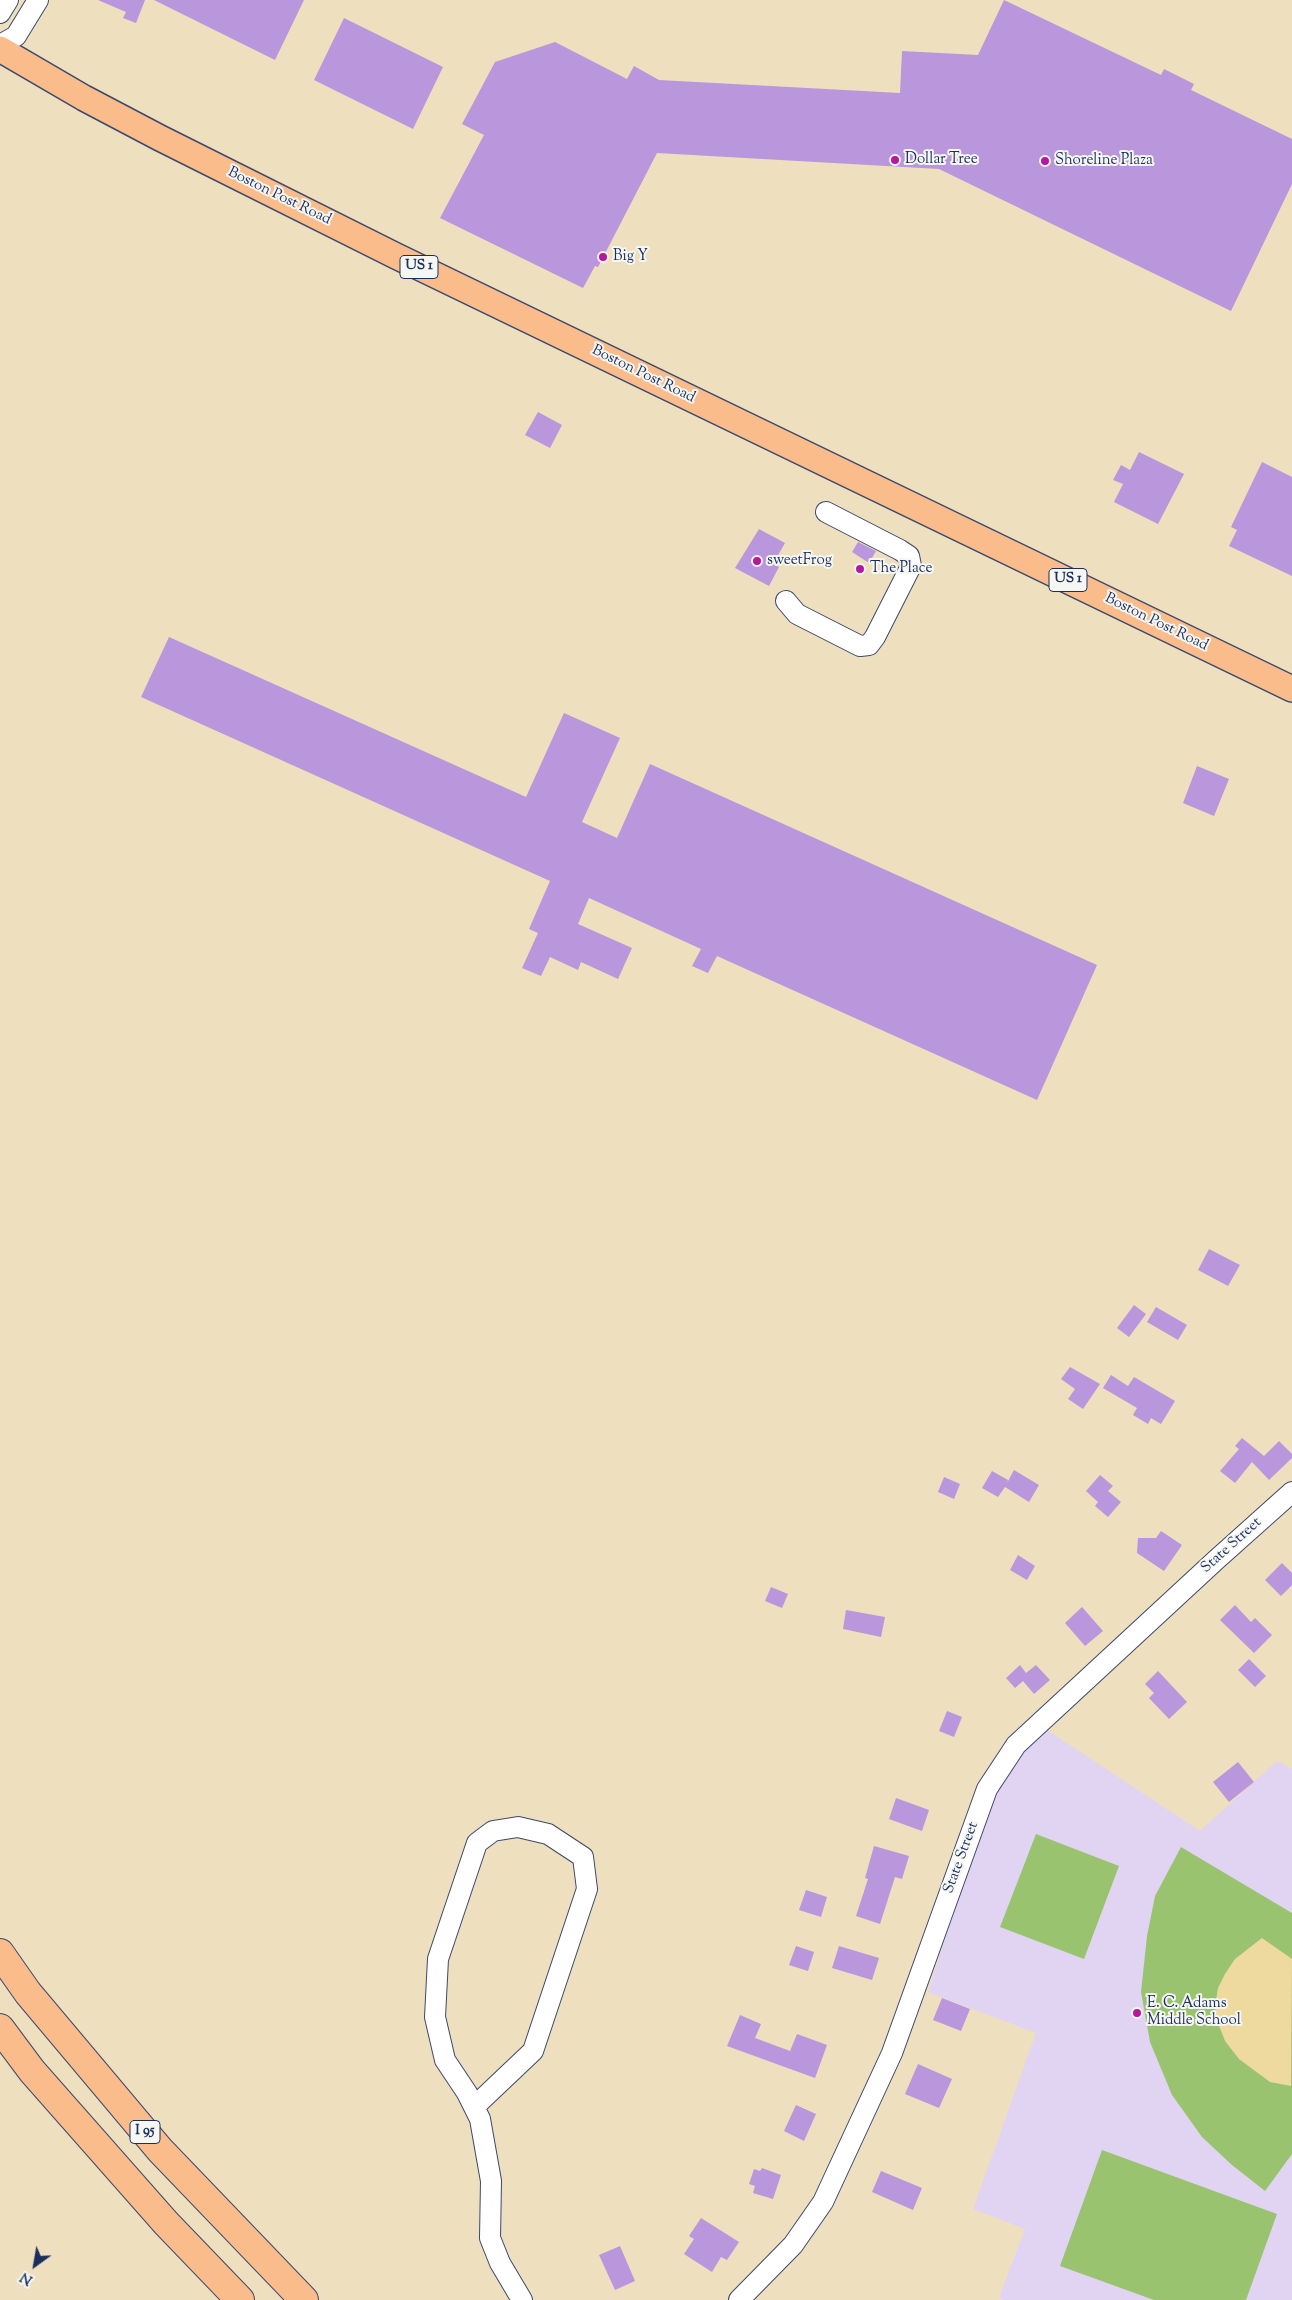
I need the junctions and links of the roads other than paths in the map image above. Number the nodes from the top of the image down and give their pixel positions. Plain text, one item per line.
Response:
1 (8, 0) edge
2 (38, 0) edge
3 (0, 12) edge
4 (0, 45) edge
5 (0, 49) edge
6 (826, 512) dead end
7 (786, 600) dead end
8 (1292, 689) edge
9 (1292, 1492) edge
10 (0, 1953) edge
11 (0, 2028) edge
12 (474, 2107) junction
13 (240, 2300) edge
14 (304, 2300) edge
15 (522, 2300) edge
16 (740, 2300) edge

1 - 3 street
2 - 4 street
5 - 8 main road, Boston Post Road / US 1
6 - 7 street
9 - 16 street, State Street
10 - 14 highway, I 95
11 - 13 highway
12 - 12 street
12 - 15 street

